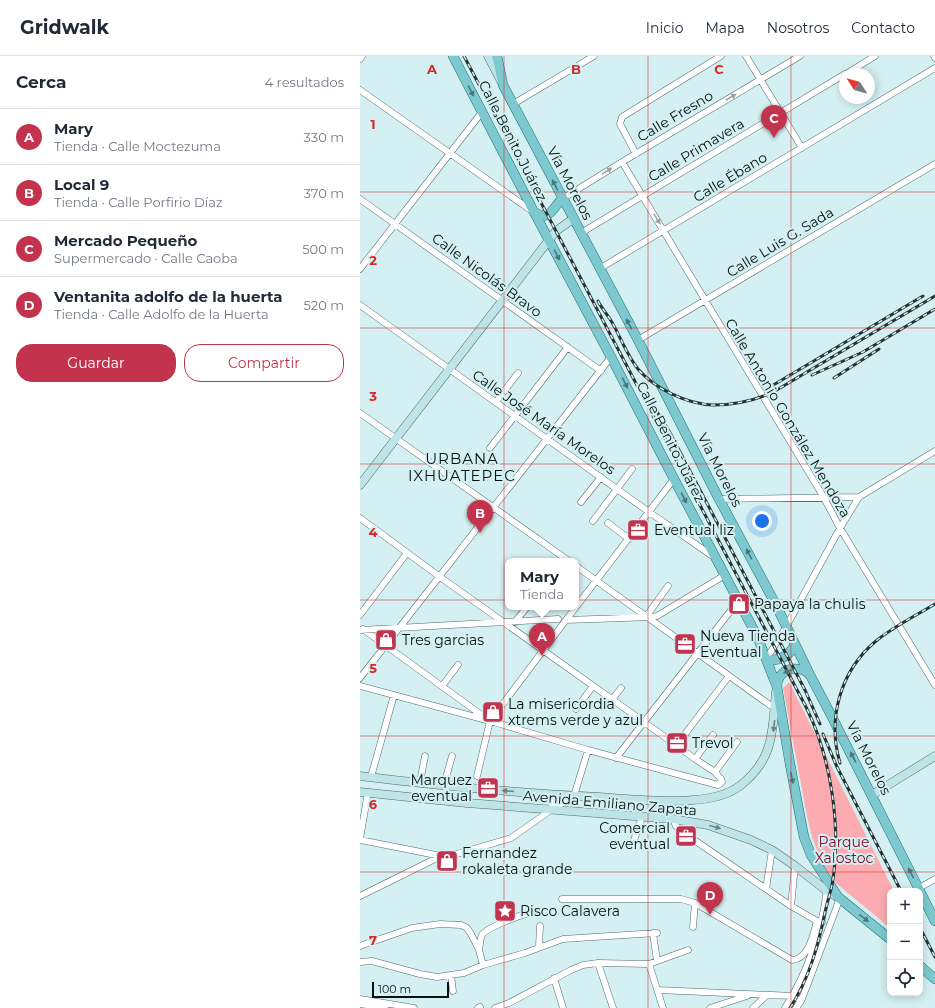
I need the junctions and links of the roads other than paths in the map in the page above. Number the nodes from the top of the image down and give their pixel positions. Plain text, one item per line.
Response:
1 (362, 56) edge
2 (453, 56) edge
3 (488, 56) edge
4 (497, 56) edge
5 (594, 56) edge
6 (721, 56) edge
7 (746, 56) edge
8 (800, 56) edge
9 (876, 56) edge
10 (360, 59) edge
11 (855, 68) edge
12 (935, 68) edge
13 (839, 78) edge
14 (761, 80) junction
15 (503, 85) junction
16 (360, 90) edge
17 (513, 104) junction
18 (482, 112) junction
19 (780, 113) junction
20 (802, 148) junction
21 (450, 153) junction
22 (636, 154) junction
23 (622, 162) junction
24 (935, 164) edge
25 (642, 196) junction
26 (360, 199) edge
27 (562, 199) junction
28 (534, 212) junction
29 (573, 219) junction
30 (395, 224) junction
31 (664, 230) junction
32 (581, 233) junction
33 (549, 240) junction
34 (599, 268) junction
35 (360, 269) edge
36 (502, 301) junction
37 (704, 301) junction
38 (360, 305) edge
39 (638, 340) junction
40 (568, 347) junction
41 (611, 357) junction
42 (450, 370) junction
43 (601, 371) junction
44 (518, 373) dead end
45 (496, 402) junction
46 (360, 413) edge
47 (516, 416) junction
48 (396, 439) junction
49 (548, 440) junction
50 (490, 448) dead end
51 (935, 451) edge
52 (632, 469) dead end
53 (601, 477) junction
54 (674, 480) junction
55 (360, 485) edge
56 (617, 489) junction
57 (823, 496) junction
58 (859, 497) junction
59 (719, 499) junction
60 (581, 502) dead end
61 (494, 508) junction
62 (649, 512) junction
63 (360, 518) edge
64 (593, 521) dead end
65 (608, 524) dead end
66 (840, 528) junction
67 (629, 539) junction
68 (407, 554) junction
69 (565, 558) edge
70 (716, 558) junction
71 (579, 568) edge
72 (725, 575) junction
73 (440, 577) junction
74 (597, 581) junction
75 (668, 586) dead end
76 (739, 600) junction
77 (579, 604) edge
78 (525, 610) edge
79 (574, 610) edge
80 (360, 615) edge
81 (646, 617) junction
82 (558, 619) dead end
83 (566, 620) junction
84 (503, 622) junction
85 (515, 622) junction
86 (786, 627) junction
87 (400, 628) junction
88 (361, 629) edge
89 (795, 645) junction
90 (386, 646) junction
91 (543, 650) junction
92 (698, 653) junction
93 (767, 659) junction
94 (458, 666) dead end
95 (810, 675) junction
96 (729, 676) junction
97 (360, 678) edge
98 (935, 685) edge
99 (360, 686) edge
100 (442, 686) junction
101 (593, 686) junction
102 (777, 687) junction
103 (621, 688) dead end
104 (394, 695) junction
105 (612, 700) junction
106 (576, 708) dead end
107 (777, 709) junction
108 (490, 721) junction
109 (644, 722) junction
110 (713, 735) dead end
111 (737, 742) dead end
112 (676, 746) junction
113 (588, 750) junction
114 (425, 756) dead end
115 (452, 756) dead end
116 (935, 756) edge
117 (616, 758) junction
118 (695, 759) junction
119 (715, 772) junction
120 (360, 776) edge
121 (476, 776) dead end
122 (371, 777) junction
123 (420, 782) junction
124 (444, 785) junction
125 (364, 792) edge
126 (553, 795) junction
127 (872, 795) junction
128 (574, 796) junction
129 (551, 810) junction
130 (642, 817) junction
131 (673, 819) junction
132 (360, 840) edge
133 (633, 843) dead end
134 (772, 850) junction
135 (441, 856) junction
136 (795, 866) junction
137 (935, 879) edge
138 (828, 887) junction
139 (919, 888) joint
140 (766, 889) junction
141 (923, 894) edge
142 (360, 896) edge
143 (839, 898) junction
144 (562, 899) dead end
145 (695, 903) junction
146 (791, 906) junction
147 (932, 907) edge
148 (526, 914) dead end
149 (935, 921) edge
150 (819, 922) junction
151 (540, 926) dead end
152 (693, 927) dead end
153 (378, 937) dead end
154 (887, 937) edge
155 (360, 945) edge
156 (539, 947) junction
157 (479, 950) junction
158 (688, 950) dead end
159 (657, 961) junction
160 (360, 962) edge
161 (598, 963) junction
162 (649, 964) junction
163 (483, 965) junction
164 (923, 968) edge
165 (935, 974) edge
166 (451, 975) junction
167 (554, 978) junction
168 (935, 979) edge
169 (658, 990) junction
170 (454, 991) dead end
171 (751, 995) junction
172 (767, 995) junction
173 (793, 996) junction
174 (360, 999) edge
175 (801, 1001) junction
176 (360, 1004) edge
177 (510, 1005) edge
178 (386, 1008) edge
179 (414, 1008) edge
180 (495, 1008) edge
181 (563, 1008) edge
182 (613, 1008) edge
183 (663, 1008) edge
184 (710, 1008) edge
185 (753, 1008) edge
186 (785, 1008) edge
187 (796, 1008) edge

1 - 10 street
2 -> 18 main road, Calle Benito Juárez
3 - 15 main road, Vía Morelos
4 - 15 main road
5 - 17 street
6 - 22 street
7 - 14 street
8 - 14 street, Calle Fresno
9 - 11 street, Calle Primavera
12 - 20 street, Calle Ébano
13 - 19 street, Calle Primavera
14 - 19 street
22 -> 14 street, Calle Fresno
15 - 17 main road, Vía Morelos
16 - 21 street
27 -> 17 main road, Vía Morelos
18 - 21 street
18 - 28 main road, Calle Benito Juárez
19 - 20 street
19 - 25 street, Calle Primavera
20 - 31 street, Calle Ébano
21 - 28 street
21 - 30 street
22 - 23 street, Calle Fresno
23 - 25 street, Calle Antonio González Mendoza
27 -> 23 street, Calle Fresno
24 - 37 street, Calle Luis G. Sada
25 -> 31 street, Calle Antonio González Mendoza
25 - 32 street, Calle Primavera
26 - 30 street, Calle Nicolás Bravo
27 - 28 main road
27 - 29 main road, Vía Morelos
28 - 33 main road, Calle Benito Juárez
29 - 32 main road, Vía Morelos
29 - 33 main road
30 - 35 street
30 - 36 street, Calle Nicolás Bravo
31 - 34 street, Calle Ébano
31 - 37 street, Calle Antonio González Mendoza
32 - 34 main road, Vía Morelos
33 - 36 main road
33 -> 41 main road, Calle Benito Juárez
39 -> 34 main road, Vía Morelos
36 - 40 street, Calle Nicolás Bravo
36 - 42 main road
37 - 39 street, Calle Luis G. Sada
37 - 57 street, Calle Antonio González Mendoza
38 - 42 street, Calle José María Morelos
39 - 59 main road, Vía Morelos
40 - 43 street, Calle Nicolás Bravo
40 - 47 street
41 - 43 street
41 -> 54 main road, Calle Benito Juárez
42 - 45 street, Calle José María Morelos
42 - 48 main road
43 - 49 street
44 - 45 street
45 - 47 street, Calle José María Morelos
46 - 48 street
47 - 49 street, Calle José María Morelos
47 - 50 street
48 - 55 main road
48 - 61 street
49 - 53 street, Calle José María Morelos
49 - 61 street
51 - 58 street
52 - 56 street
53 - 56 street, Calle José María Morelos
53 - 60 street
54 - 62 street
54 -> 70 main road, Calle Benito Juárez
56 - 62 street, Calle José María Morelos
56 - 64 street
57 - 58 street
57 - 59 street
57 - 66 street, Calle Antonio González Mendoza
58 - 66 street
86 -> 59 main road, Vía Morelos
61 - 69 street
61 - 73 street
62 - 67 street
62 - 70 street, Calle José María Morelos
63 - 68 street
65 - 67 street
66 - 86 street
66 - 98 street, Calle Antonio González Mendoza
67 - 74 street
68 - 73 street
68 - 80 street
70 - 72 main road, Calle Benito Juárez
71 - 74 street
72 - 76 main road, Calle Benito Juárez
72 - 81 street
73 - 84 street
73 - 87 street
74 - 77 street
74 - 81 street
75 - 81 street
76 - 92 street
76 - 93 main road, Calle Benito Juárez
78 - 85 street
79 - 83 street
81 - 83 street
81 - 92 street
82 - 85 street
83 - 91 street
84 - 85 street
84 - 87 street
84 - 91 street
86 - 89 main road, Vía Morelos
86 - 93 street
87 - 88 street
87 - 90 street
88 - 90 street
89 - 93 main road
89 - 95 main road, Vía Morelos
90 - 97 street
90 - 100 street
91 - 101 street
91 - 108 street
92 - 96 street
92 - 109 street
93 - 102 main road
94 - 100 street
95 -> 102 main road
127 -> 95 main road, Vía Morelos
96 - 107 street
96 - 112 street
99 - 104 street
100 - 108 street
101 - 105 street
101 - 106 street
102 - 107 main road
103 - 105 street
104 - 108 street
104 - 122 street
105 - 109 street
107 -> 128 main road, Avenida Emiliano Zapata
107 -> 138 main road
108 - 113 street
108 - 121 street
109 - 112 street
109 - 117 street
110 - 118 street
111 - 119 street
112 - 118 street
113 - 117 street
113 - 128 street
114 - 123 street
115 - 124 street
116 - 127 main road
117 - 119 street
118 - 119 street
120 - 122 main road, Avenida Emiliano Zapata
122 - 123 main road, Avenida Emiliano Zapata
123 - 124 main road, Avenida Emiliano Zapata
126 -> 124 main road, Avenida Emiliano Zapata
125 - 129 main road, Avenida Emiliano Zapata
125 - 132 street
126 - 128 main road, Avenida Emiliano Zapata
126 - 129 street
139 -> 127 main road, Vía Morelos
128 - 129 street
129 - 130 main road, Avenida Emiliano Zapata
129 - 135 street
130 - 131 main road, Avenida Emiliano Zapata
130 - 133 street
131 -> 134 main road, Avenida Emiliano Zapata
131 - 140 street
132 - 135 street
134 - 136 main road, Avenida Emiliano Zapata
134 - 140 street
135 - 142 street
136 - 138 main road, Avenida Emiliano Zapata
136 - 146 street
137 - 139 street
138 - 143 main road
138 - 150 street
140 - 146 street
141 - 147 main road, Vía Morelos
143 -> 154 main road
143 - 175 street
144 - 145 street
145 - 150 street
145 - 152 street
146 - 150 street
147 - 149 main road, Vía Morelos
148 - 157 street
150 - 173 street
151 - 156 street
153 - 155 street
155 - 157 street
156 - 159 street
156 - 163 street
157 - 163 street
158 - 159 street
159 - 162 street
160 - 166 street
161 - 162 street
161 - 167 street
161 - 182 street
162 - 169 street
163 - 166 street
164 - 165 main road
164 - 168 main road
166 - 170 street
167 - 177 street
167 - 181 street
169 - 171 street
169 - 183 street
171 - 172 street
171 - 184 street
172 - 173 street
172 - 185 street
173 - 175 street
173 - 186 street
174 - 179 street
175 - 187 street
176 - 178 street
177 - 180 street

